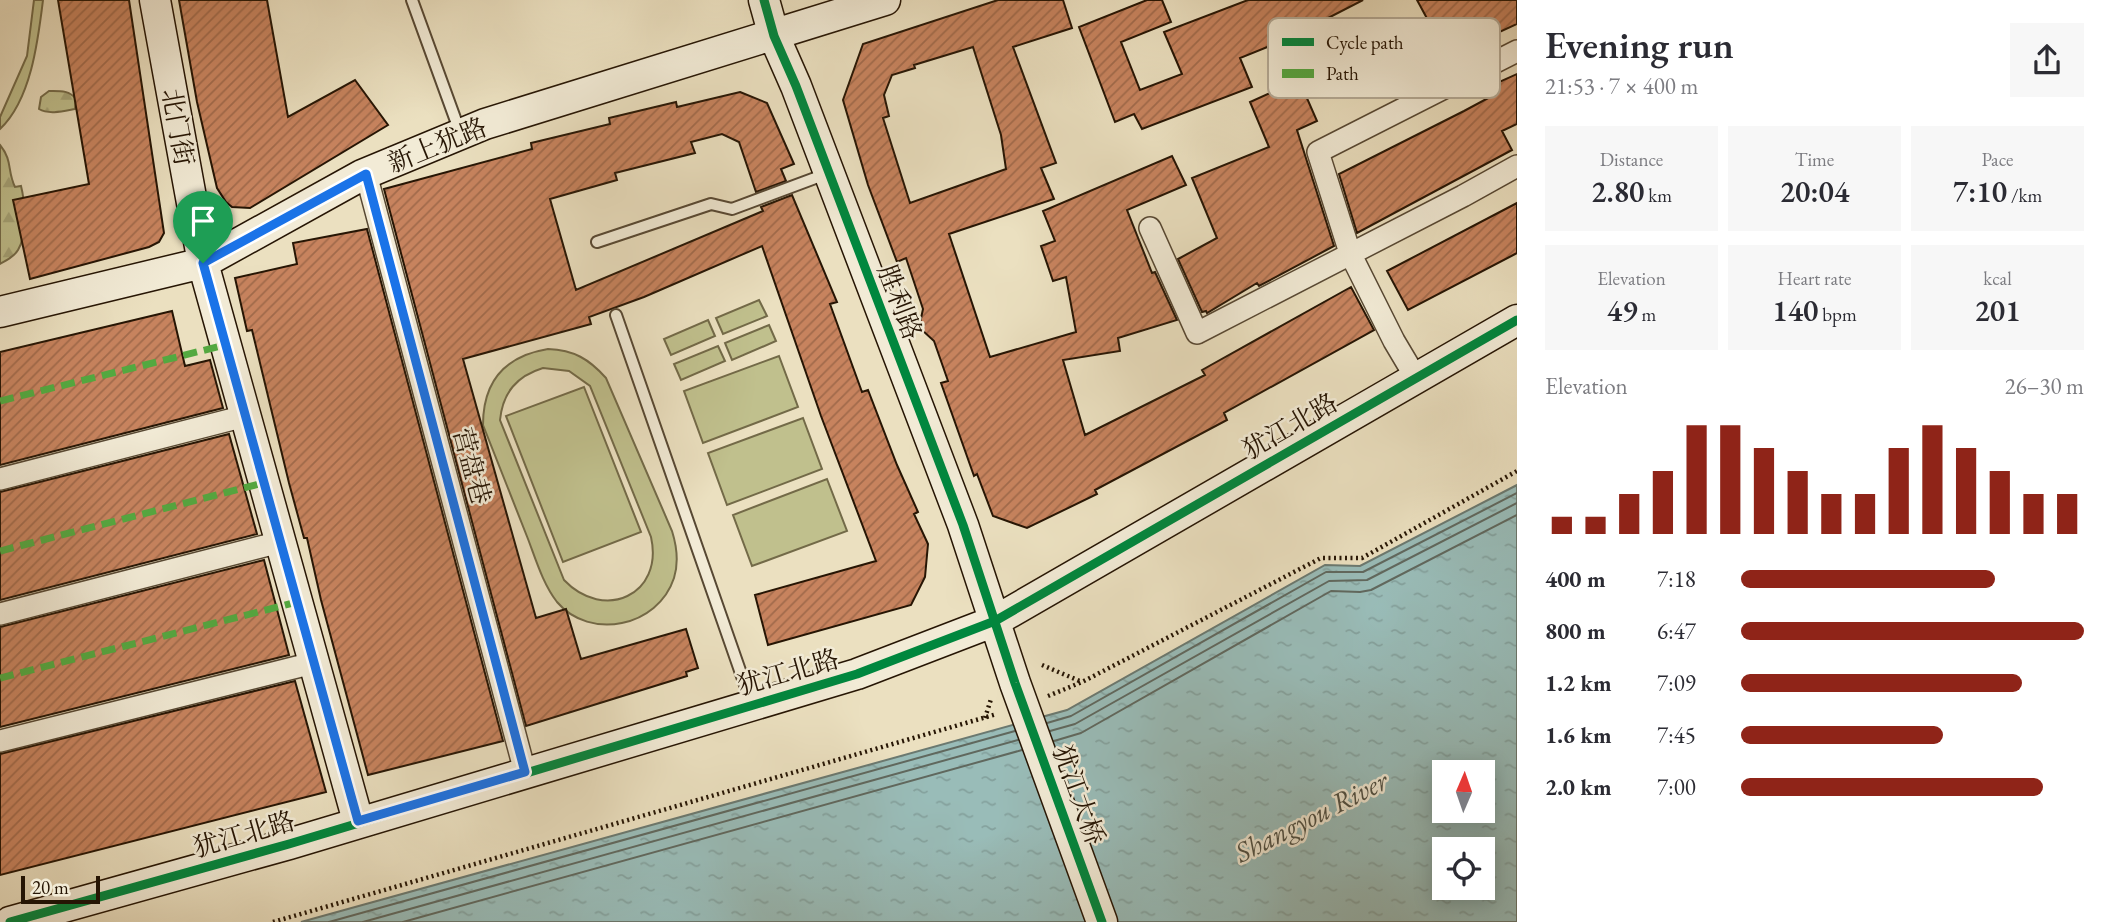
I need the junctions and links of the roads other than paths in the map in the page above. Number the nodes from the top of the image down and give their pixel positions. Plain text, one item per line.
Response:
1 (155, 0) edge
2 (412, 0) edge
3 (764, 0) edge
4 (885, 0) edge
5 (774, 36) junction
6 (1517, 51) edge
7 (1500, 60) edge
8 (1424, 98) edge
9 (461, 134) junction
10 (1517, 166) edge
11 (366, 174) junction
12 (828, 174) junction
13 (1150, 228) dead end
14 (597, 242) dead end
15 (1350, 253) junction
16 (203, 263) junction
17 (0, 312) edge
18 (615, 315) dead end
19 (1517, 320) edge
20 (1416, 378) junction
21 (245, 416) junction
22 (0, 479) edge
23 (280, 542) junction
24 (0, 614) edge
25 (995, 621) junction
26 (313, 663) junction
27 (1004, 686) joint
28 (752, 705) junction
29 (0, 741) edge
30 (525, 772) junction
31 (358, 821) junction
32 (10, 922) edge
33 (1102, 922) edge

1 - 16 street, 北门街
2 - 9 lane
3 - 5 street, 胜利路
4 - 5 street, 新上犹路
5 - 9 street, 新上犹路
5 - 12 street, 胜利路
6 - 7 street
8 - 15 street
9 - 11 street, 新上犹路
10 - 15 street
11 - 16 street, 新上犹路
11 - 30 street, 营盘巷
12 - 14 lane
12 - 25 street, 胜利路
13 - 15 street
15 - 20 street
16 - 17 street, 新上犹路
16 - 21 street, 北门街
18 - 28 lane
19 - 20 street, 犹江北路
20 - 25 street, 犹江北路
21 - 22 street
21 - 23 street, 北门街
23 - 24 street
23 - 26 street, 北门街
25 - 27 street, 胜利路
25 - 28 street, 犹江北路
26 - 29 street
26 - 31 street, 北门街
27 - 33 street, 犹江大桥
28 - 30 street, 犹江北路
30 - 31 street, 犹江北路
31 - 32 street, 犹江北路

